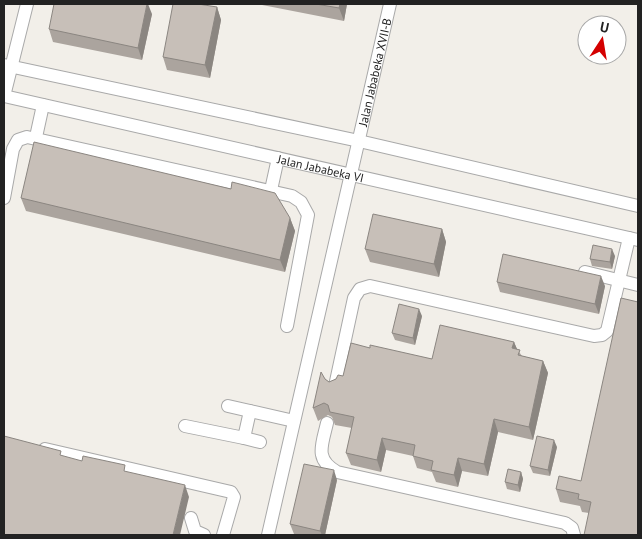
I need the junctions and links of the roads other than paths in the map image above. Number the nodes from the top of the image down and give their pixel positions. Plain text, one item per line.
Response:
1 (27, 4) edge
2 (390, 4) edge
3 (8, 66) edge
4 (4, 96) edge
5 (43, 105) junction
6 (36, 137) junction
7 (359, 140) junction
8 (278, 158) junction
9 (351, 175) junction
10 (270, 190) junction
11 (4, 198) edge
12 (638, 206) edge
13 (634, 239) edge
14 (575, 270) edge
15 (620, 280) junction
16 (638, 285) edge
17 (287, 326) dead end
18 (335, 386) edge
19 (228, 406) dead end
20 (250, 411) junction
21 (294, 421) junction
22 (327, 423) dead end
23 (185, 426) dead end
24 (244, 438) junction
25 (260, 442) dead end
26 (32, 446) edge
27 (191, 518) dead end
28 (204, 535) edge
29 (223, 535) edge
30 (268, 535) edge
31 (574, 535) edge

1 - 3 street
2 - 7 street, Jalan Jababeka XVII-B
3 - 4 street
3 - 7 street
4 - 5 street, Jalan Jababeka VI
5 - 6 street
5 - 8 street, Jalan Jababeka VI
6 - 10 street
6 - 11 street
7 - 9 street, Jalan Jababeka XVII-B
7 - 12 street
8 - 9 street, Jalan Jababeka VI
8 - 10 street
9 - 13 street, Jalan Jababeka VI
9 - 21 street, Jalan Jababeka XVII-B
10 - 17 street
13 - 15 street
14 - 15 street
15 - 16 street
15 - 18 street
19 - 20 street
20 - 21 street
20 - 24 street
21 - 30 street, Jalan Jababeka XVII-B
22 - 31 street
23 - 24 street
24 - 25 street
26 - 29 street
27 - 28 street

